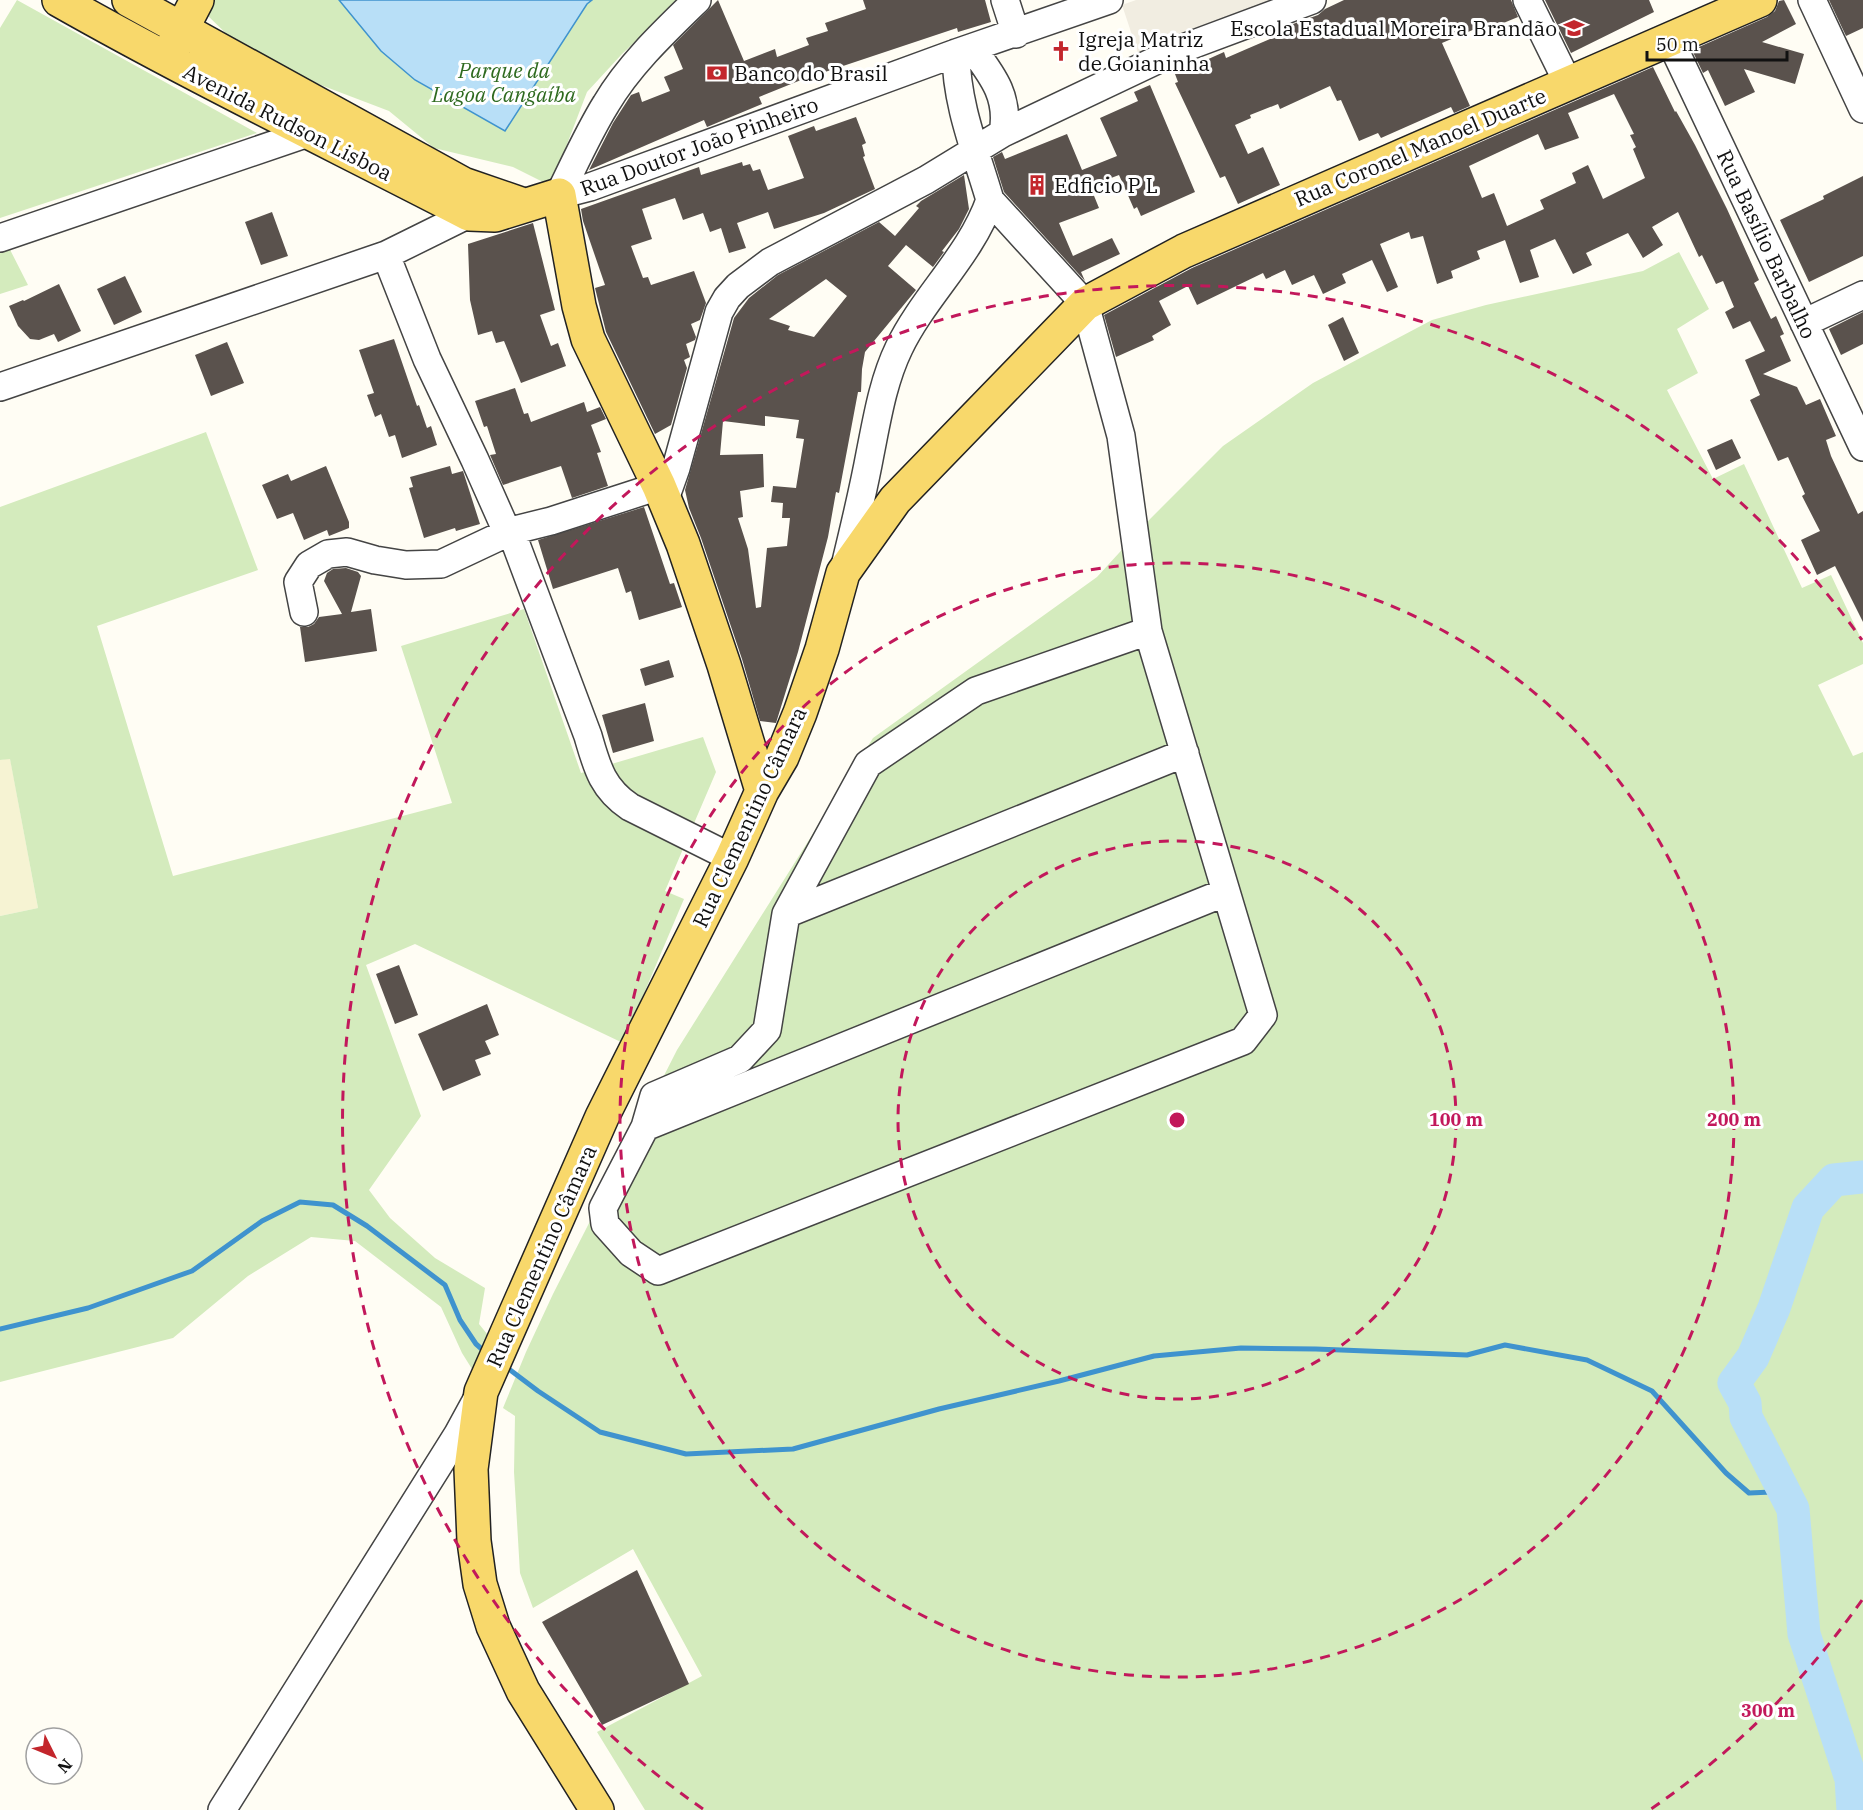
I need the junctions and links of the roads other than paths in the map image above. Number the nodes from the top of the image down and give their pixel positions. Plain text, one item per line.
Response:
1 (59, 0) edge
2 (129, 0) edge
3 (196, 0) edge
4 (697, 0) edge
5 (1005, 0) edge
6 (1109, 0) edge
7 (1312, 0) edge
8 (1527, 0) edge
9 (1760, 0) edge
10 (1812, 0) edge
11 (169, 15) edge
12 (1016, 34) junction
13 (1670, 40) junction
14 (964, 51) junction
15 (152, 53) junction
16 (1568, 83) junction
17 (1863, 109) edge
18 (311, 132) junction
19 (1003, 133) junction
20 (975, 149) junction
21 (559, 195) junction
22 (990, 200) junction
23 (524, 205) junction
24 (469, 214) junction
25 (0, 238) edge
26 (386, 255) junction
27 (1863, 295) edge
28 (1085, 304) junction
29 (1804, 323) junction
30 (0, 387) edge
31 (1863, 447) edge
32 (662, 493) junction
33 (512, 531) junction
34 (843, 573) junction
35 (304, 612) dead end
36 (1149, 631) junction
37 (1185, 753) junction
38 (762, 791) junction
39 (732, 858) junction
40 (1226, 892) junction
41 (786, 914) junction
42 (645, 1127) junction
43 (483, 1387) junction
44 (222, 1810) edge
45 (597, 1810) edge

1 - 15 main road, Avenida Rudson Lisboa
2 - 11 main road, Avenida Rudson Lisboa
3 - 11 main road
4 - 21 street
5 - 12 street
6 - 12 street, Rua Doutor João Pinheiro
7 - 19 street
8 - 16 street
9 - 13 main road, Rua Coronel Manoel Duarte
10 - 17 street
11 - 15 main road
11 - 23 main road, Avenida Rudson Lisboa
12 - 14 street, Rua Doutor João Pinheiro
13 - 16 main road, Rua Coronel Manoel Duarte
13 - 29 street, Rua Basílio Barbalho
14 - 19 street
14 - 20 street
14 - 21 street, Rua Doutor João Pinheiro
15 - 18 main road, Avenida Rudson Lisboa
16 - 28 main road, Rua Coronel Manoel Duarte
18 - 24 main road, Avenida Rudson Lisboa
18 - 25 street
19 - 20 street
20 - 22 street
20 - 32 street
21 - 23 main road, Avenida Rudson Lisboa
21 - 32 main road
22 - 28 street
22 - 34 street
23 - 24 main road, Avenida Rudson Lisboa
24 - 26 street
26 - 30 street
26 - 33 street
27 - 29 street
28 - 34 main road, Rua Clementino Câmara
28 - 36 street
29 - 31 street, Rua Basílio Barbalho
32 - 33 street
32 - 38 main road
33 - 35 street
33 - 39 street
34 - 38 main road, Rua Clementino Câmara
36 - 37 street
36 - 41 street
37 - 40 street
37 - 41 street
38 - 39 main road, Rua Clementino Câmara
39 - 43 main road, Rua Clementino Câmara
40 - 42 street
40 - 42 street
41 - 42 street
43 - 44 street
43 - 45 main road, Rua Clementino Câmara

